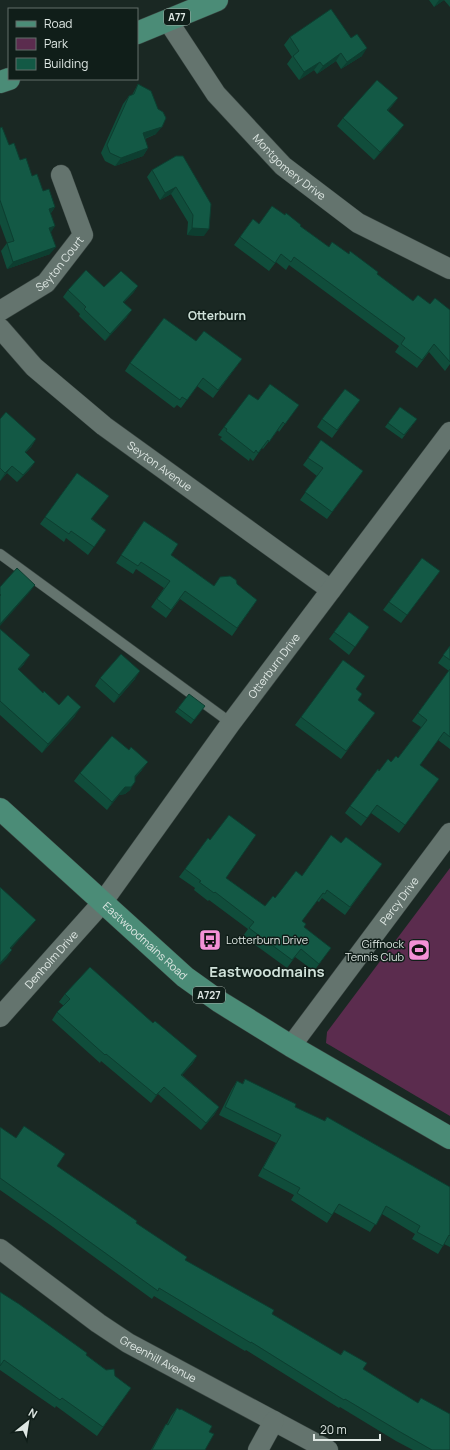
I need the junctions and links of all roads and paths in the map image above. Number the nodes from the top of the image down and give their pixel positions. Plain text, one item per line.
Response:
1 (217, 0) edge
2 (168, 21) junction
3 (138, 33) edge
4 (60, 175) dead end
5 (450, 269) edge
6 (0, 311) edge
7 (0, 328) edge
8 (450, 432) edge
9 (0, 554) edge
10 (331, 590) junction
11 (227, 730) junction
12 (0, 809) edge
13 (450, 833) edge
14 (102, 903) junction
15 (0, 1017) edge
16 (291, 1046) junction
17 (450, 1138) edge
18 (0, 1249) edge
19 (274, 1421) junction
20 (258, 1450) edge
21 (328, 1450) edge

1 - 2 main road, A77
2 - 3 main road, A77
2 - 5 street, Montgomery Drive
4 - 6 street, Seyton Court
7 - 10 street, Seyton Avenue
8 - 10 street, Otterburn Drive
9 - 11 lane
10 - 11 street, Otterburn Drive
11 - 14 street, Otterburn Drive
12 - 14 main road, Eastwoodmains Road / A727
13 - 16 street, Percy Drive
14 - 15 street, Denholm Drive
14 - 16 main road, Eastwoodmains Road / A727
16 - 17 main road, Eastwoodmains Road / A727
18 - 19 street, Greenhill Avenue
19 - 20 street
19 - 21 street, Greenhill Avenue

